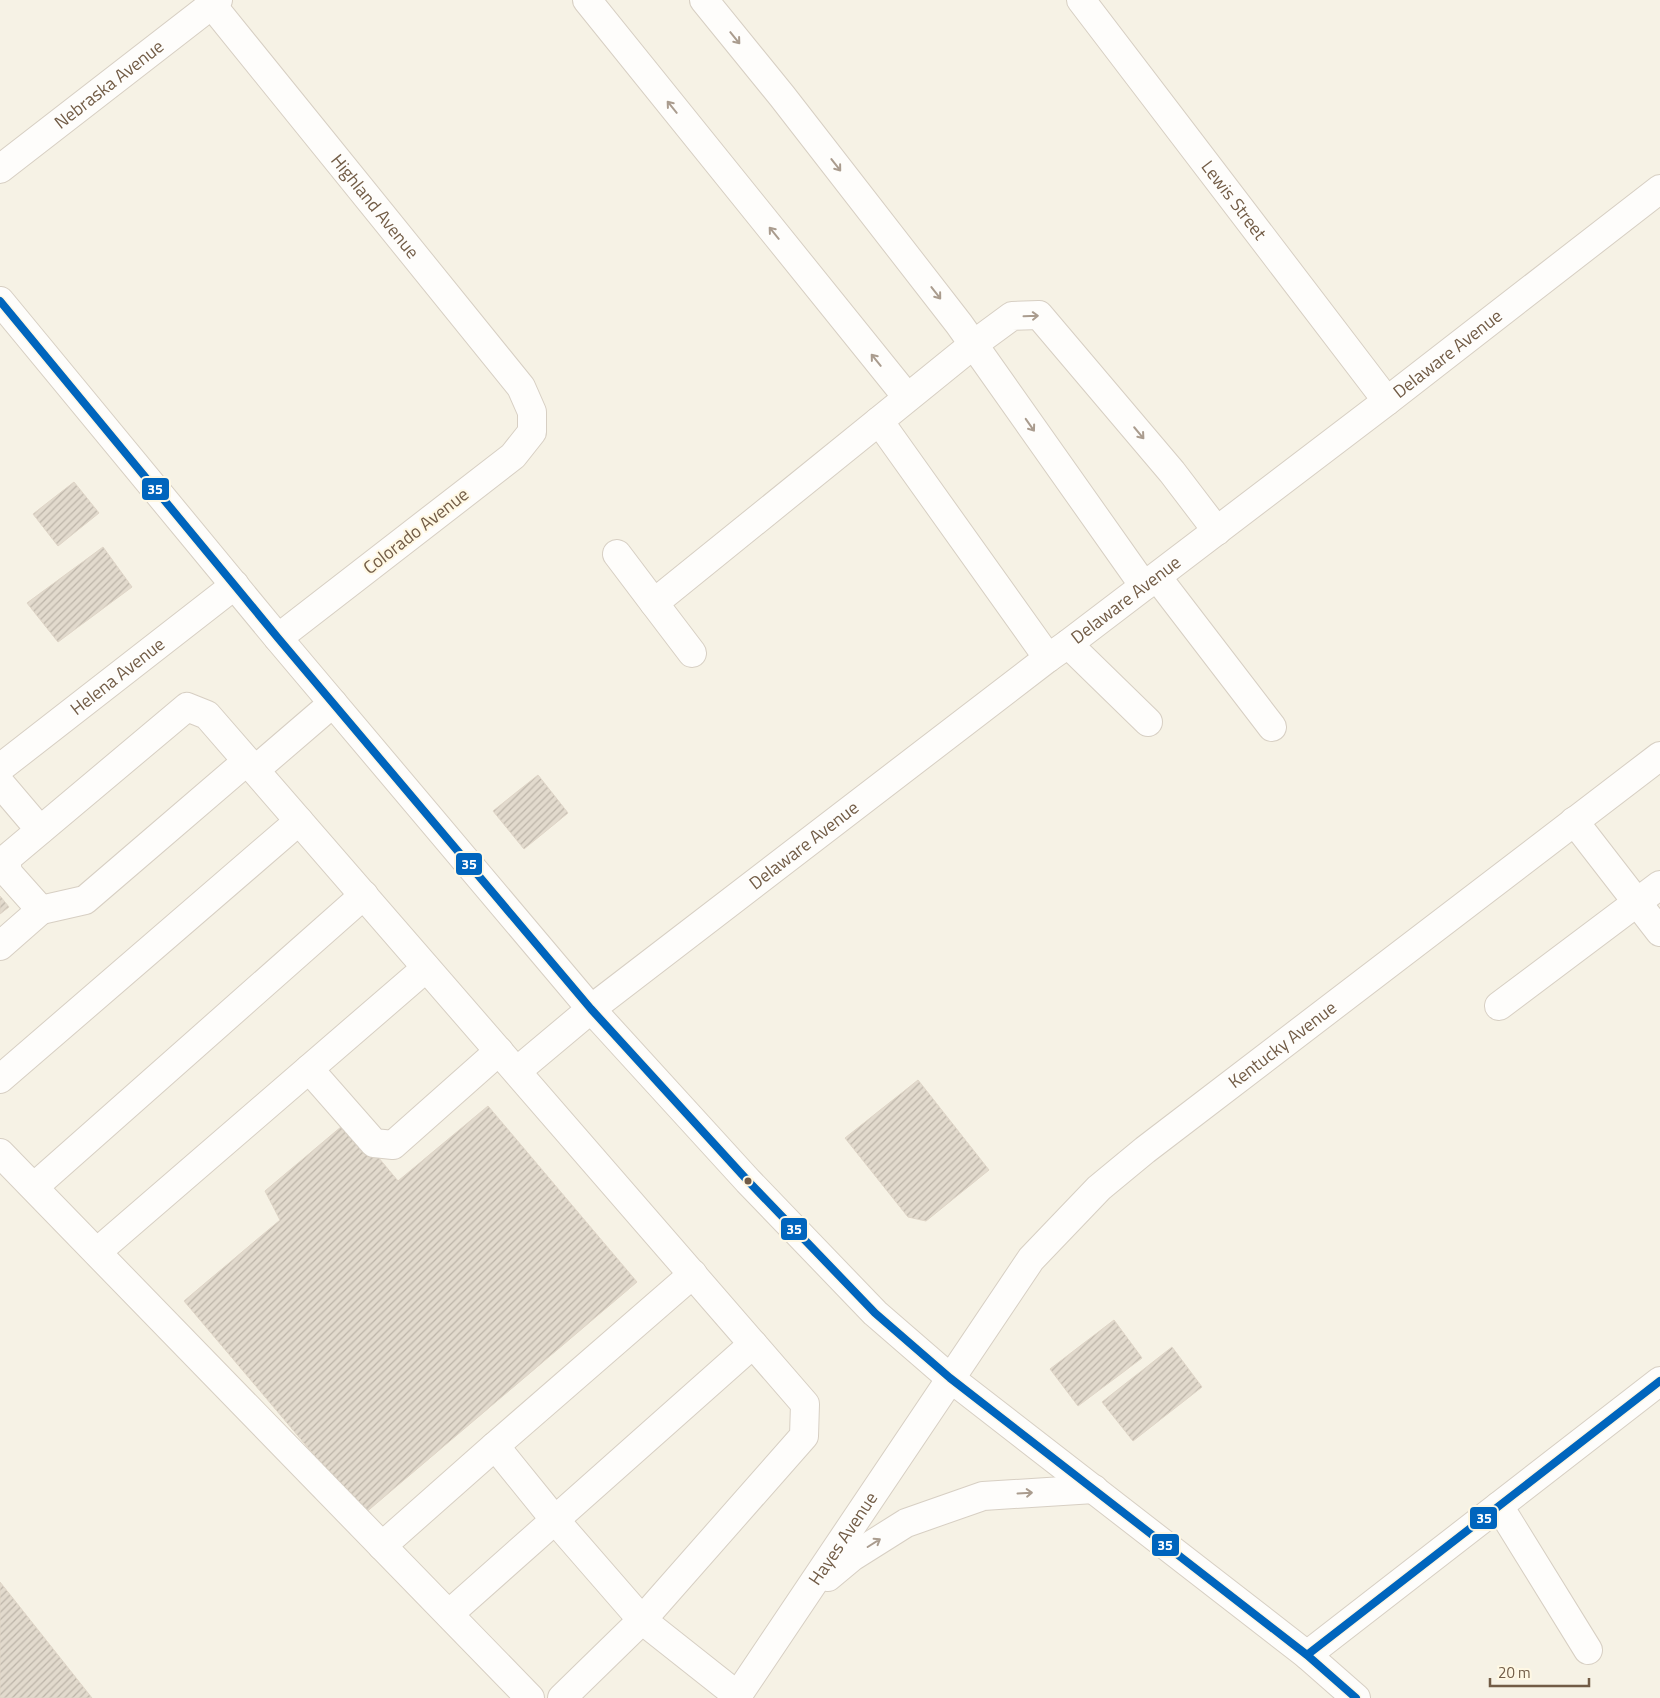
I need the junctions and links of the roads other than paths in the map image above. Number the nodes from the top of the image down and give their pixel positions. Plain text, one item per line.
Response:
1 (587, 0) edge
2 (704, 0) edge
3 (1082, 0) edge
4 (215, 3) edge
5 (0, 169) edge
6 (1660, 189) edge
7 (0, 301) edge
8 (974, 344) junction
9 (907, 397) junction
10 (1387, 401) junction
11 (532, 412) joint
12 (879, 421) junction
13 (1217, 531) junction
14 (617, 554) dead end
15 (1151, 581) junction
16 (235, 585) junction
17 (654, 603) junction
18 (278, 638) junction
19 (1058, 651) junction
20 (692, 653) dead end
21 (333, 703) junction
22 (1148, 722) dead end
23 (1272, 727) dead end
24 (1660, 756) edge
25 (251, 766) junction
26 (0, 768) edge
27 (0, 782) edge
28 (300, 821) junction
29 (1574, 821) junction
30 (40, 830) junction
31 (1660, 885) edge
32 (364, 895) junction
33 (1637, 902) junction
34 (41, 910) junction
35 (1660, 932) edge
36 (0, 946) edge
37 (426, 968) junction
38 (1499, 1006) dead end
39 (591, 1009) junction
40 (499, 1051) junction
41 (309, 1069) junction
42 (516, 1071) junction
43 (0, 1080) edge
44 (0, 1153) edge
45 (34, 1187) junction
46 (97, 1252) junction
47 (693, 1274) junction
48 (753, 1344) junction
49 (950, 1378) junction
50 (1660, 1381) edge
51 (495, 1446) junction
52 (1094, 1489) junction
53 (1498, 1506) junction
54 (555, 1520) junction
55 (382, 1546) junction
56 (807, 1594) junction
57 (449, 1614) junction
58 (642, 1620) junction
59 (1588, 1650) dead end
60 (1307, 1655) junction
61 (737, 1697) edge
62 (530, 1698) edge
63 (562, 1698) edge
64 (1356, 1698) edge

9 -> 1 street
2 -> 8 street
3 - 10 street, Lewis Street
4 - 5 street, Nebraska Avenue
4 - 11 street, Highland Avenue
6 - 10 street, Delaware Avenue
7 - 16 street
8 - 9 street
8 -> 13 street
8 -> 15 street
9 - 12 street
10 - 13 street, Delaware Avenue
11 - 18 street, Colorado Avenue
12 - 17 street
12 - 19 street
13 - 15 street, Delaware Avenue
14 - 17 street
15 - 19 street, Delaware Avenue
15 - 23 street
16 - 18 street
16 - 26 street, Helena Avenue
17 - 20 street
18 - 21 street
19 - 22 street
19 - 39 street, Delaware Avenue
21 - 25 street
21 - 39 street
24 - 29 street, Kentucky Avenue
25 - 28 street
25 - 30 street
25 - 34 street
27 - 30 street
28 - 32 street
28 - 43 street
29 - 33 street
29 - 49 street, Kentucky Avenue
30 - 34 street
31 - 33 street
32 - 37 street
32 - 45 street
33 - 35 street
33 - 38 street
34 - 36 street
37 - 40 street
37 - 41 street
39 - 42 street, Delaware Avenue
39 - 49 street
40 - 41 street
40 - 42 street
41 - 46 street
42 - 47 street
44 - 45 street
45 - 46 street
46 - 55 street
47 - 48 street
47 - 51 street
48 - 54 street
48 - 58 street
49 - 52 street
49 - 56 street, Hayes Avenue
50 - 53 street
51 - 54 street
51 - 55 street
56 -> 52 street
52 - 60 street
53 - 59 street
53 - 60 street
54 - 57 street
54 - 58 street
55 - 57 street
56 - 61 street, Hayes Avenue
57 - 62 street
58 - 61 street
58 - 63 street
60 - 64 street

